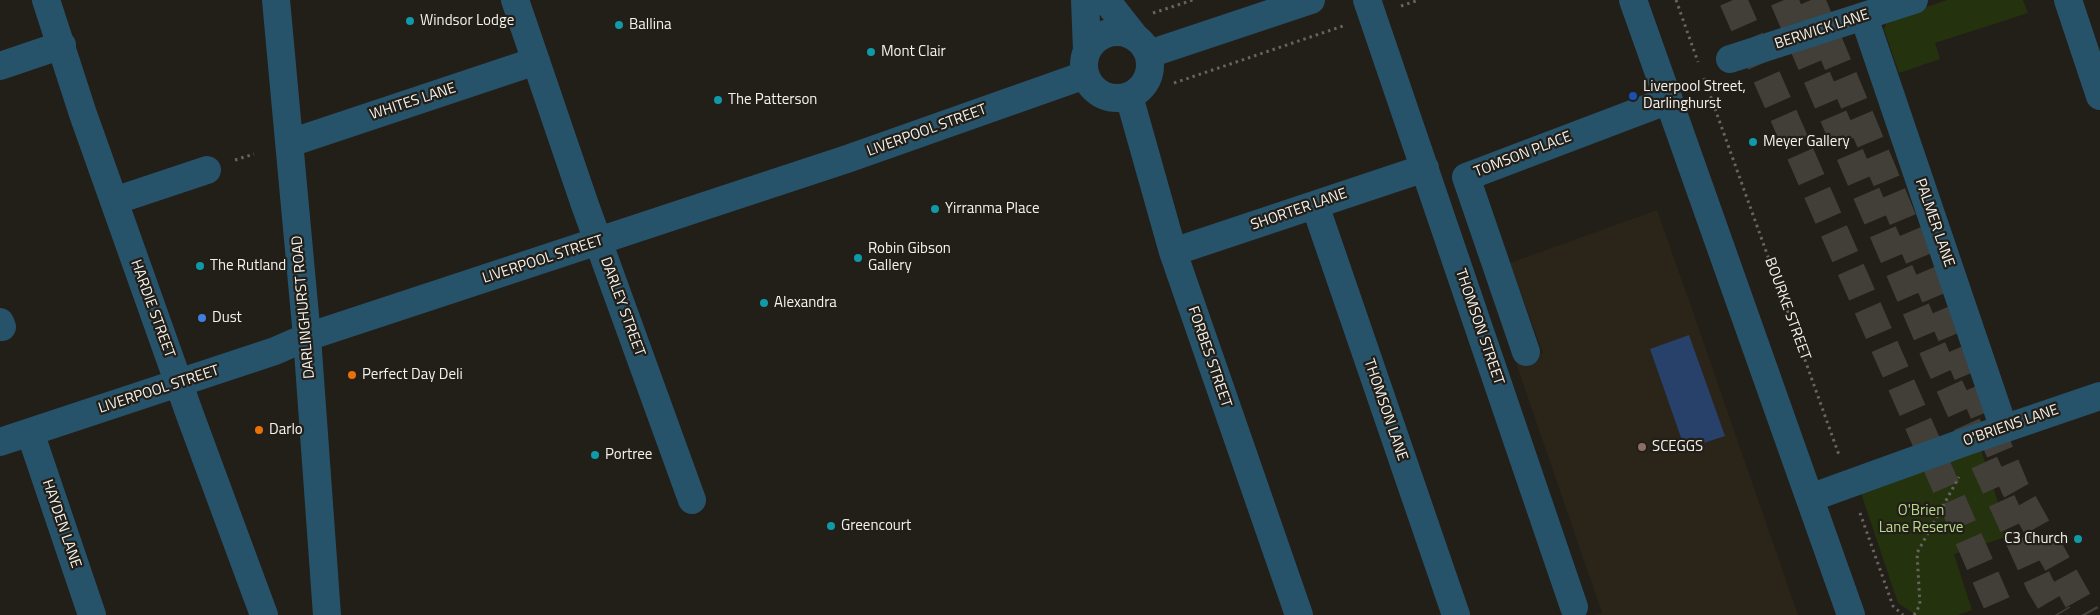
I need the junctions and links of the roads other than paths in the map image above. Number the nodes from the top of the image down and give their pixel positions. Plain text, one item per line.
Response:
1 (46, 0) edge
2 (276, 0) edge
3 (515, 0) edge
4 (1084, 0) edge
5 (1106, 0) edge
6 (1311, 0) edge
7 (1633, 0) edge
8 (1914, 0) edge
9 (2068, 0) edge
10 (1370, 8) edge
11 (1864, 17) junction
12 (62, 45) junction
13 (1142, 46) junction
14 (1730, 59) dead end
15 (536, 61) junction
16 (1086, 62) junction
17 (0, 66) edge
18 (1129, 96) junction
19 (2100, 96) edge
20 (1669, 100) junction
21 (290, 142) junction
22 (1425, 168) junction
23 (207, 170) dead end
24 (114, 201) junction
25 (1315, 205) junction
26 (598, 241) junction
27 (1173, 252) junction
28 (307, 337) junction
29 (1526, 352) dead end
30 (179, 383) junction
31 (2100, 396) edge
32 (30, 432) junction
33 (1992, 432) junction
34 (0, 442) edge
35 (1810, 498) junction
36 (692, 500) dead end
37 (1574, 607) dead end
38 (92, 615) edge
39 (264, 615) edge
40 (326, 615) edge
41 (1299, 615) edge
42 (1456, 615) edge
43 (1851, 615) edge

1 - 12 street, HARDIE STREET
2 - 21 street, DARLINGHURST ROAD
3 - 15 street, DARLEY STREET
4 - 16 street
5 - 13 street
6 - 13 street
7 - 20 street
8 - 11 street, BERWICK LANE
9 - 19 street
10 - 22 street, THOMSON STREET
11 - 14 street, BERWICK LANE
11 - 33 street, PALMER LANE
12 - 17 street
12 - 24 street, HARDIE STREET
13 - 16 street
13 - 18 street
15 - 21 street, WHITES LANE
15 - 26 street, DARLEY STREET
16 - 18 street
16 - 26 street, LIVERPOOL STREET
18 - 27 street, FORBES STREET
20 - 29 street, TOMSON PLACE
20 - 35 street
21 - 28 street, DARLINGHURST ROAD
22 - 25 street, SHORTER LANE
22 - 37 street, THOMSON STREET
23 - 24 street
24 - 30 street, HARDIE STREET
25 - 27 street, SHORTER LANE
25 - 42 street, THOMSON LANE
26 - 28 street, LIVERPOOL STREET
26 - 36 street, DARLEY STREET
27 - 41 street, FORBES STREET
28 - 30 street, LIVERPOOL STREET
28 - 40 street, DARLINGHURST ROAD
30 - 32 street, LIVERPOOL STREET
30 - 39 street, HARDIE STREET
31 - 33 street, O'BRIENS LANE
32 - 34 street, LIVERPOOL STREET
32 - 38 street, HAYDEN LANE
33 - 35 street, O'BRIENS LANE
35 - 43 street

